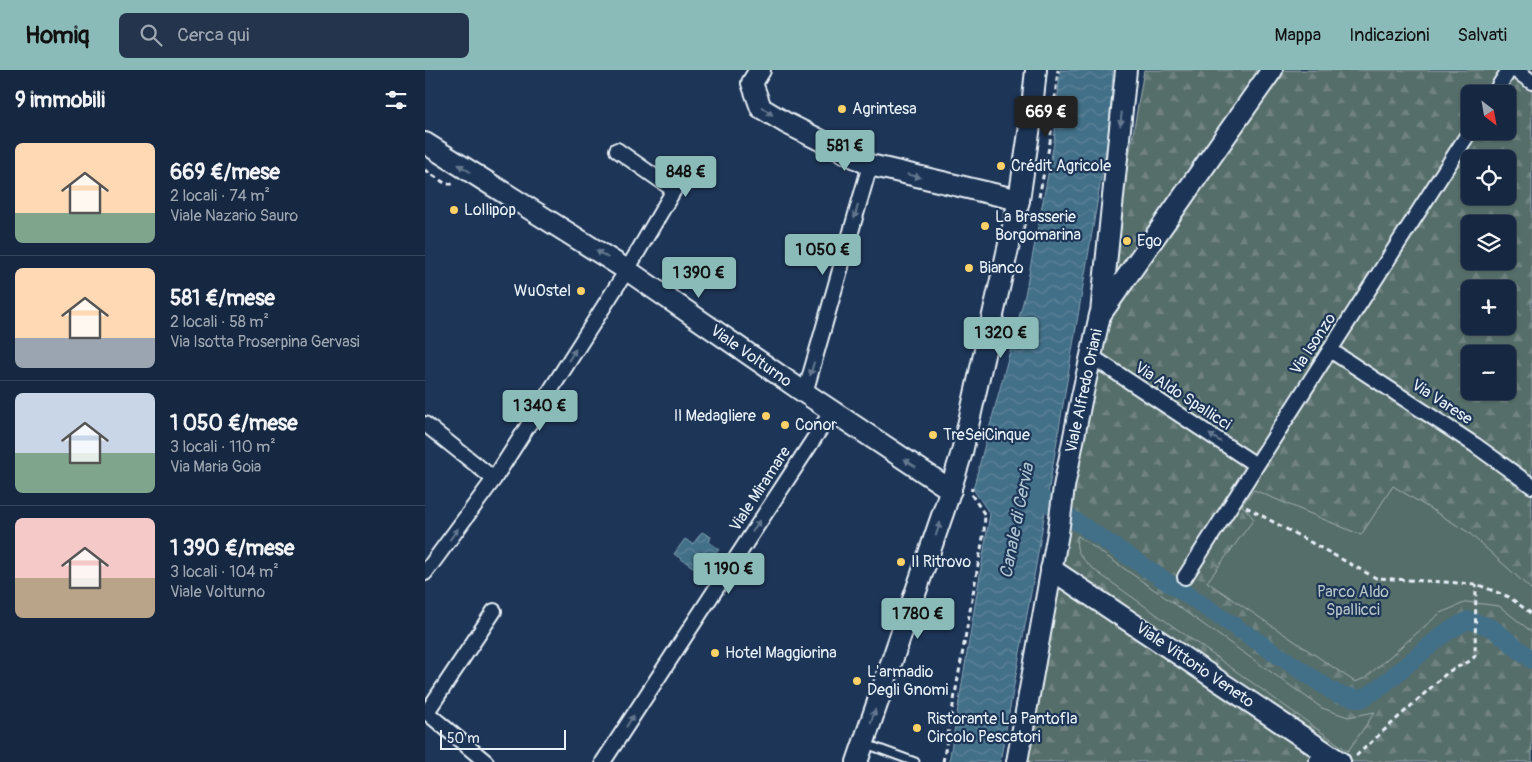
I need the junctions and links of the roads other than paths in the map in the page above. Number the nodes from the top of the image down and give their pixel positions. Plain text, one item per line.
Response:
1 (761, 70) edge
2 (1036, 70) edge
3 (1126, 70) edge
4 (1272, 70) edge
5 (1509, 70) edge
6 (1515, 70) edge
7 (1532, 82) edge
8 (1500, 85) edge
9 (1464, 140) edge
10 (425, 143) edge
11 (617, 150) dead end
12 (870, 166) junction
13 (1028, 202) junction
14 (627, 270) junction
15 (1100, 315) junction
16 (1330, 350) junction
17 (1091, 356) junction
18 (805, 393) junction
19 (832, 411) junction
20 (425, 424) edge
21 (1256, 465) junction
22 (493, 479) junction
23 (1532, 486) edge
24 (948, 498) junction
25 (1051, 568) junction
26 (425, 574) edge
27 (1185, 577) dead end
28 (494, 611) dead end
29 (426, 711) edge
30 (864, 743) junction
31 (1320, 756) edge
32 (486, 762) edge
33 (603, 762) edge
34 (857, 762) edge
35 (915, 762) edge
36 (1017, 762) edge
37 (1340, 762) edge

1 -> 12 street
2 - 13 street
3 -> 15 street
4 - 15 street, Viale Alfredo Oriani
5 - 8 street
6 - 7 street
9 - 16 street, Via Isonzo
14 -> 10 street, Viale Volturno
11 - 14 street
12 -> 13 street
12 -> 18 street
13 - 24 street
14 - 18 street, Viale Volturno
22 -> 14 street
15 - 17 street, Viale Alfredo Oriani
16 - 21 street, Via Isonzo
16 - 23 street, Via Varese
21 -> 17 street, Via Aldo Spallicci
17 - 25 street, Viale Alfredo Oriani
18 - 19 street, Viale Volturno
24 -> 19 street, Viale Volturno
33 -> 19 street, Viale Miramare
20 - 22 street
21 - 27 street, Via Isonzo
26 -> 22 street
30 -> 24 street
25 - 31 street, Viale Vittorio Veneto
25 - 36 street, Viale Alfredo Oriani
28 - 29 street
29 - 32 street
30 - 34 street
30 - 35 lane
31 - 37 street, Viale Vittorio Veneto

